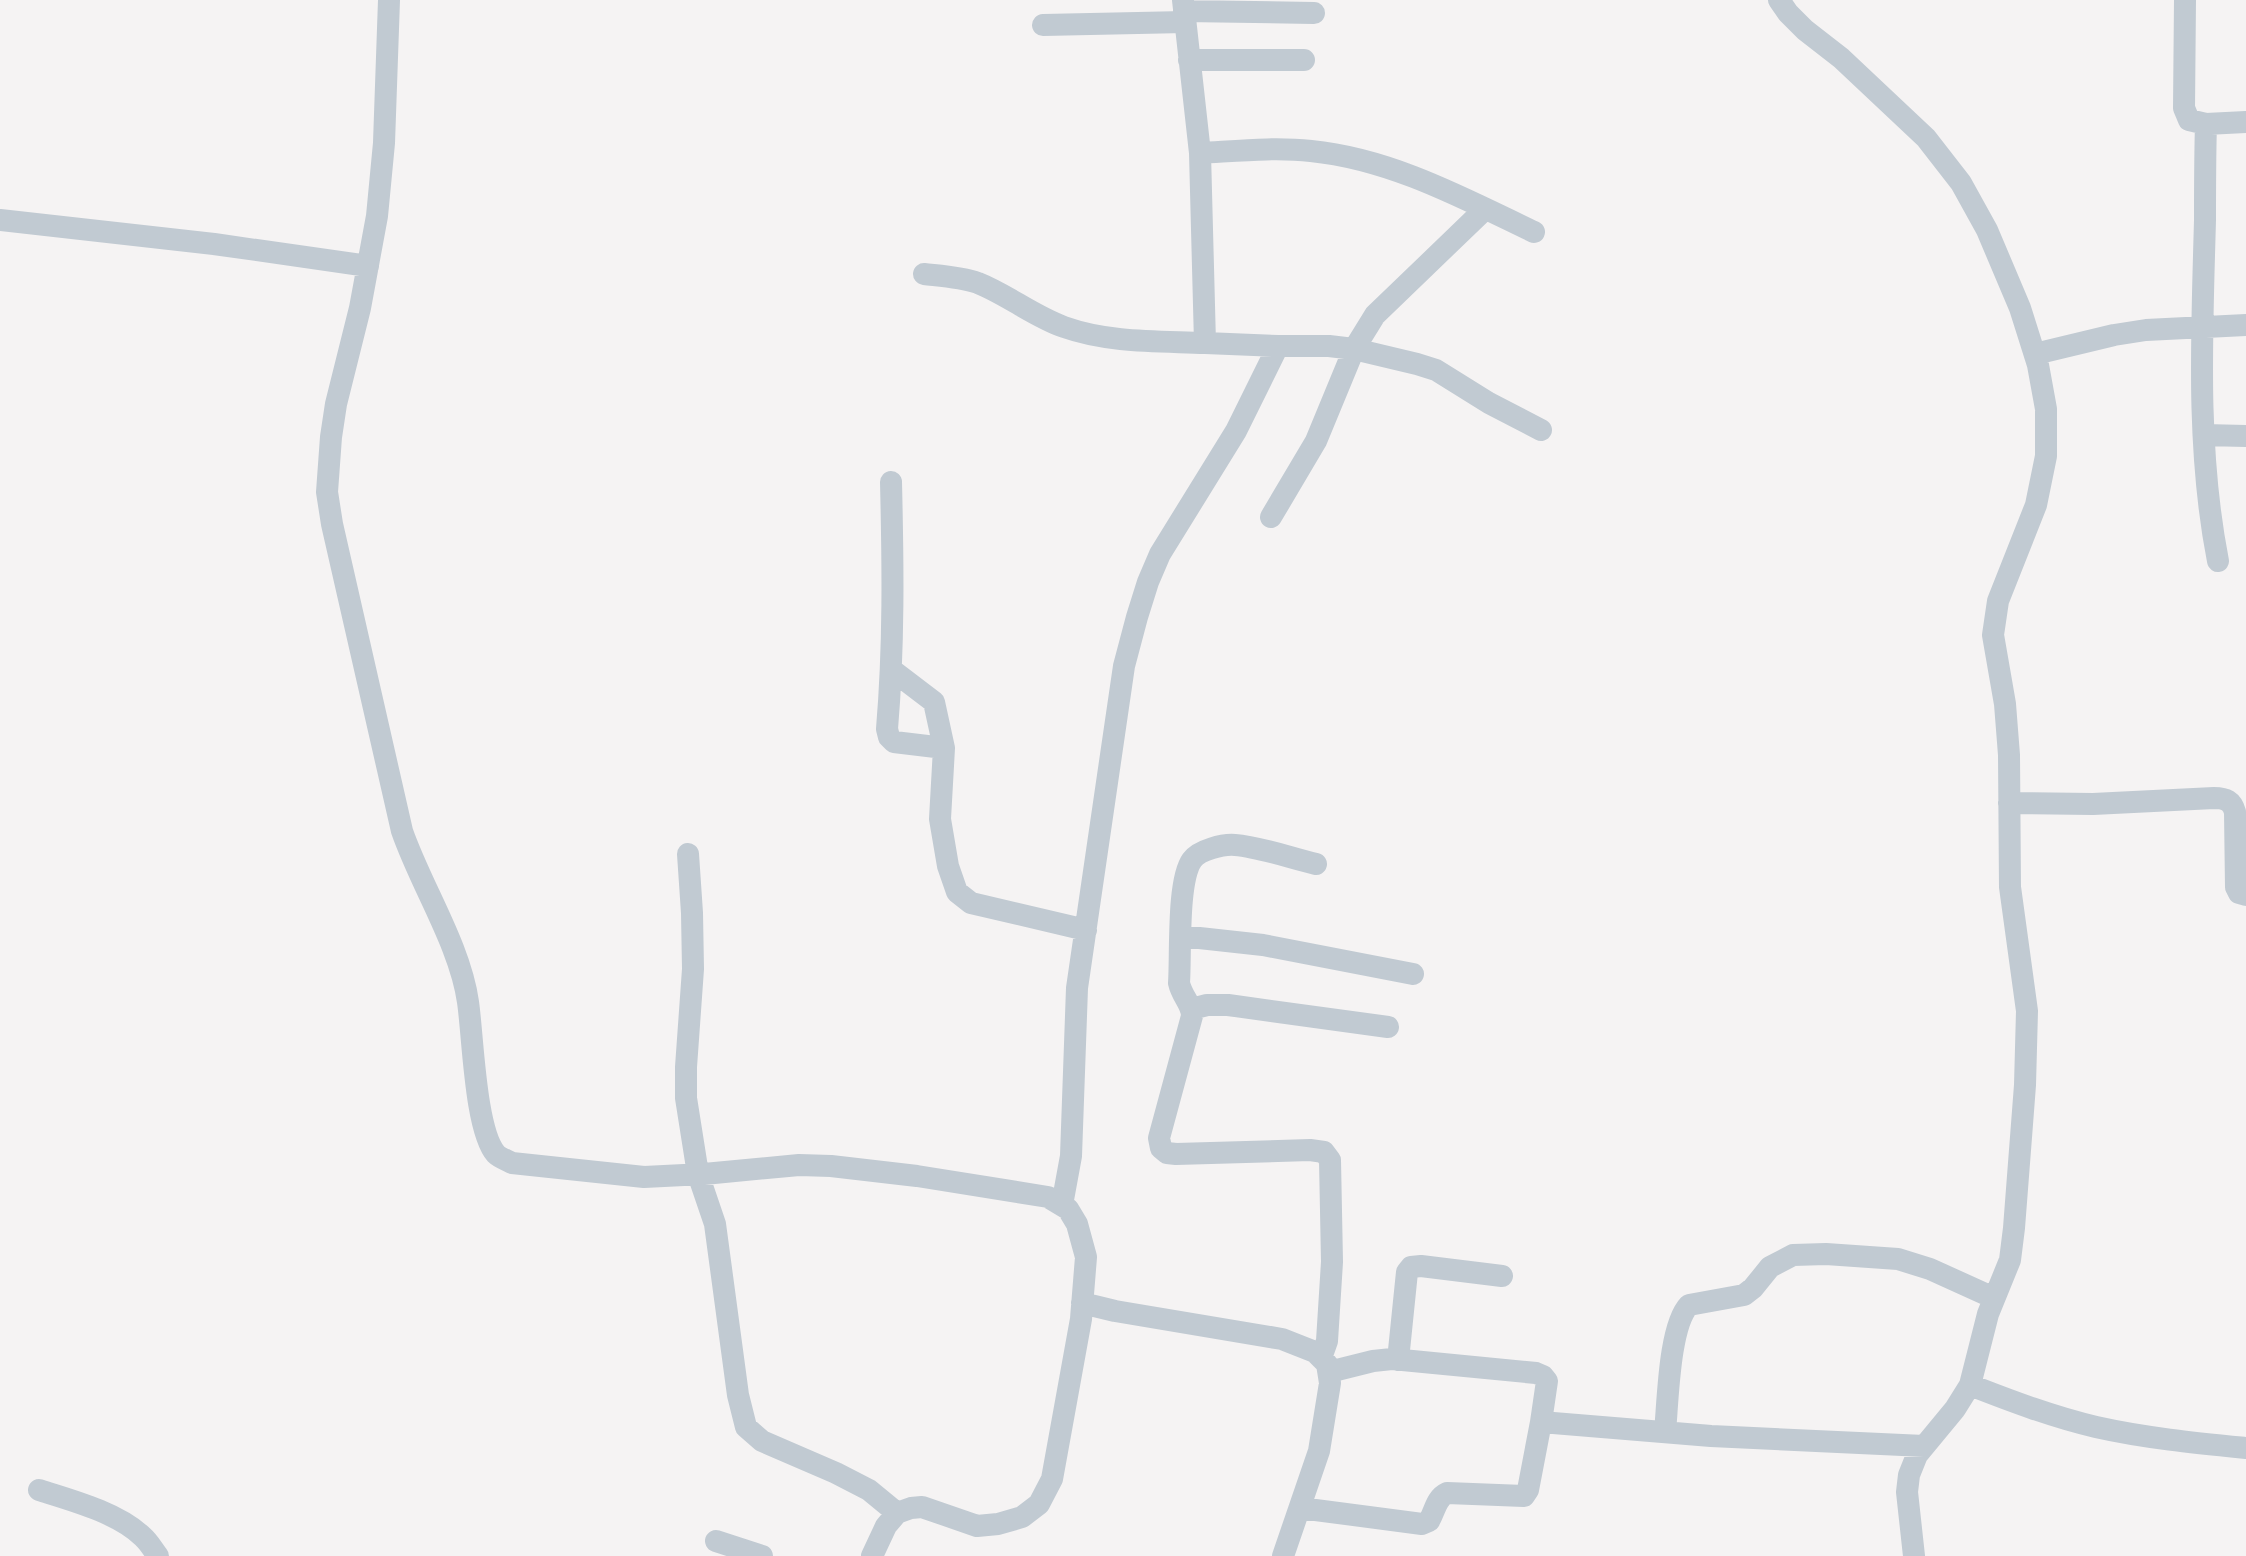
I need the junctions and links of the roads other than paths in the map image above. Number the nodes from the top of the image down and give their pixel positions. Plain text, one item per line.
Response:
1 (389, 0) edge
2 (1779, 0) edge
3 (2185, 0) edge
4 (1184, 11) edge
5 (1314, 13) dead end
6 (1043, 25) dead end
7 (1189, 60) junction
8 (1304, 60) dead end
9 (2246, 122) edge
10 (2206, 124) junction
11 (1200, 153) junction
12 (1485, 208) junction
13 (0, 220) edge
14 (1534, 232) dead end
15 (368, 266) junction
16 (924, 274) dead end
17 (2246, 325) edge
18 (2201, 327) junction
19 (1205, 343) junction
20 (1278, 346) junction
21 (1354, 349) junction
22 (2035, 354) junction
23 (1541, 430) dead end
24 (2204, 435) junction
25 (2246, 436) edge
26 (891, 482) dead end
27 (1271, 517) dead end
28 (2218, 561) dead end
29 (892, 670) junction
30 (944, 748) junction
31 (2009, 803) junction
32 (688, 854) dead end
33 (1316, 864) dead end
34 (2246, 895) edge
35 (1086, 930) junction
36 (1181, 936) junction
37 (1413, 974) dead end
38 (1192, 1009) junction
39 (1388, 1027) dead end
40 (698, 1174) junction
41 (1062, 1205) junction
42 (1502, 1276) dead end
43 (1994, 1298) junction
44 (1098, 1307) junction
45 (1398, 1360) junction
46 (1325, 1365) junction
47 (1970, 1385) junction
48 (1541, 1422) junction
49 (1665, 1432) junction
50 (1924, 1446) junction
51 (2246, 1448) edge
52 (39, 1490) dead end
53 (1300, 1508) junction
54 (897, 1513) junction
55 (716, 1541) dead end
56 (158, 1556) edge
57 (762, 1556) edge
58 (872, 1556) edge
59 (1283, 1556) edge
60 (1914, 1556) edge

1 - 15 street
2 - 22 street
3 - 10 street
4 - 5 street
4 - 6 street
4 - 7 street
7 - 8 street
7 - 11 street
9 - 10 street
10 - 18 street
11 - 12 street
11 - 19 street
12 - 14 street
12 - 21 street
13 - 15 street
15 - 40 street
16 - 19 street
17 - 18 street
18 - 22 street
18 - 24 street
19 - 20 street
20 - 21 street
20 - 35 street
21 - 23 street
21 - 27 street
22 - 31 street
24 - 25 street
24 - 28 street
26 - 29 street
29 - 30 street
29 - 30 street
30 - 35 street
31 - 34 street
31 - 43 street
32 - 40 street
33 - 36 street
35 - 41 street
36 - 37 street
36 - 38 street
38 - 39 street
38 - 46 street
40 - 41 street
40 - 54 street
41 - 44 street
42 - 45 street
43 - 47 street
43 - 49 street
44 - 46 street
44 - 54 street
45 - 46 street
45 - 48 street
46 - 53 street
47 - 50 street
47 - 51 street
48 - 49 street
48 - 53 street
49 - 50 street
50 - 60 street
52 - 56 street
53 - 59 street
54 - 58 street
55 - 57 street

